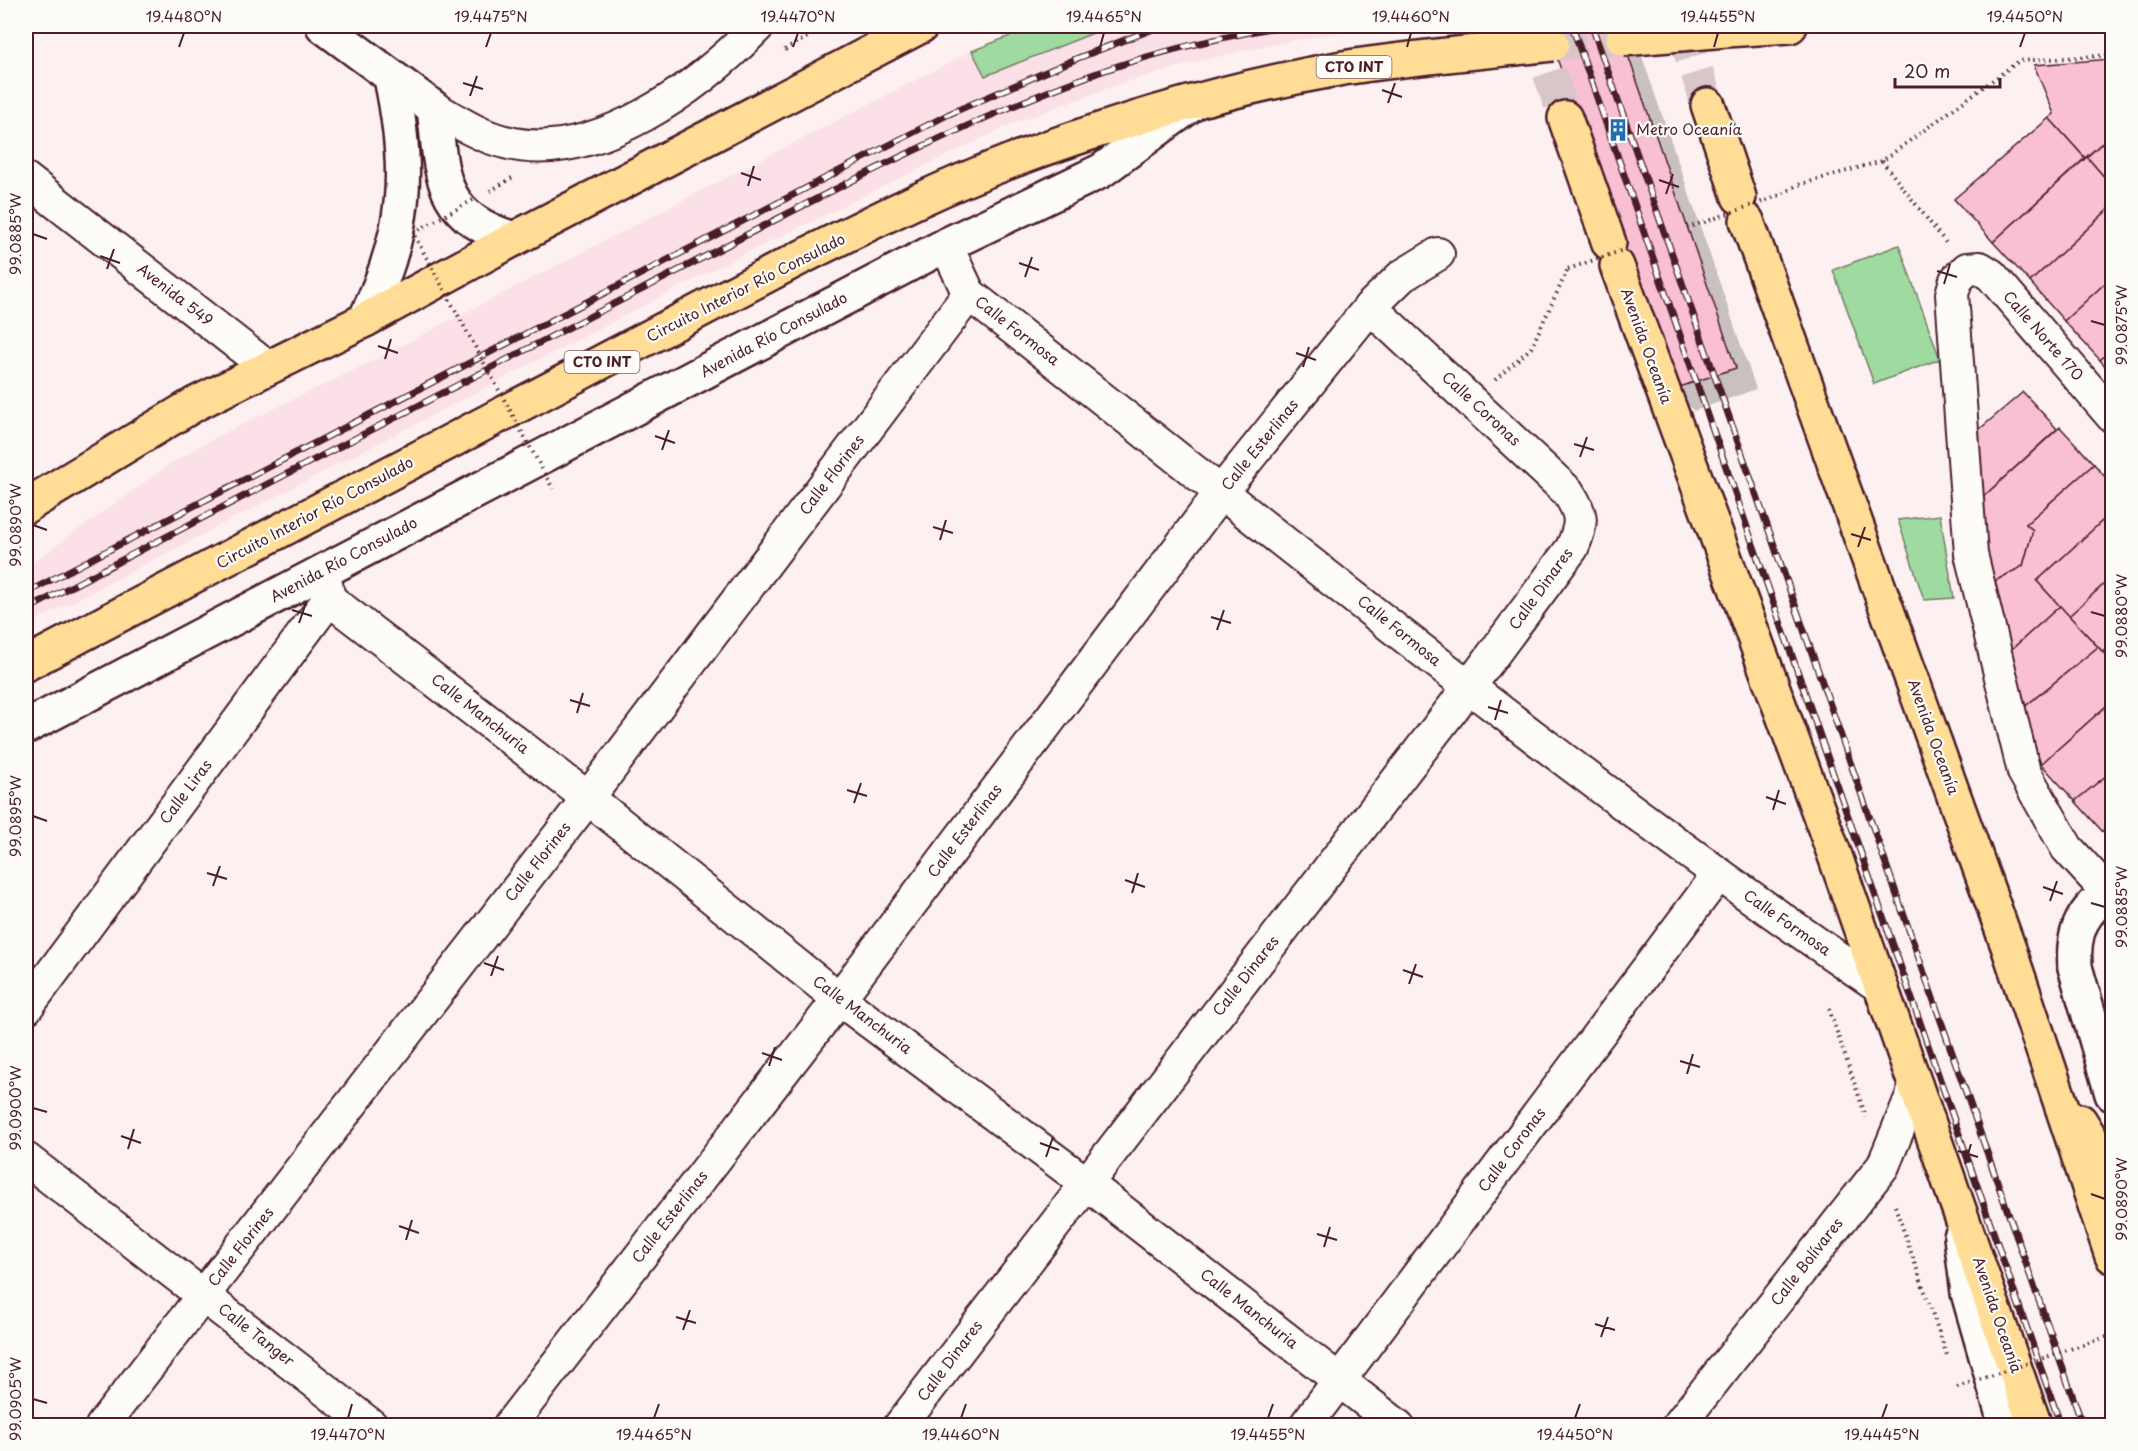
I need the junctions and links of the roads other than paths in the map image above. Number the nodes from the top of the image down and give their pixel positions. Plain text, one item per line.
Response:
1 (323, 26) edge
2 (758, 26) edge
3 (921, 26) edge
4 (1790, 26) edge
5 (1623, 39) tunnel mouth
6 (1552, 44) tunnel mouth
7 (391, 78) junction
8 (1196, 101) junction
9 (1708, 105) tunnel mouth
10 (434, 108) junction
11 (1565, 118) tunnel mouth
12 (26, 179) edge
13 (514, 238) junction
14 (946, 245) junction
15 (1438, 254) dead end
16 (969, 294) junction
17 (1370, 307) junction
18 (365, 320) junction
19 (267, 367) junction
20 (2112, 416) edge
21 (1222, 491) junction
22 (28, 501) edge
23 (1581, 519) joint
24 (326, 585) junction
25 (26, 664) edge
26 (1469, 687) junction
27 (26, 727) edge
28 (588, 798) junction
29 (1718, 875) junction
30 (2111, 893) edge
31 (1882, 988) junction
32 (839, 999) junction
33 (26, 1008) edge
34 (2050, 1070) junction
35 (1916, 1086) junction
36 (2112, 1094) edge
37 (26, 1159) edge
38 (2112, 1173) edge
39 (1086, 1182) junction
40 (1958, 1205) junction
41 (2112, 1256) edge
42 (204, 1295) junction
43 (1340, 1380) junction
44 (102, 1425) edge
45 (372, 1425) edge
46 (509, 1425) edge
47 (900, 1425) edge
48 (1305, 1425) edge
49 (1398, 1425) edge
50 (1678, 1425) edge
51 (2006, 1425) edge
52 (2036, 1425) edge

1 - 7 main road
2 - 10 street
3 - 13 highway
4 - 5 highway, bridge
6 - 8 highway, Avenida Río Consulado / CTO INT, bridge
7 - 10 main road
7 - 18 main road
8 - 14 main road, Avenida Río Consulado / CTO INT
8 - 25 highway, Circuito Interior Río Consulado / CTO INT
9 - 34 highway, Avenida Oceanía
10 - 13 main road
11 - 31 highway, Avenida Oceanía
12 - 19 street, Avenida 549
13 - 18 highway
14 - 16 street, Calle Formosa
14 - 24 main road, Avenida Río Consulado / CTO INT
15 - 17 street, Calle Esterlinas
16 - 21 street, Calle Formosa
16 - 28 street, Calle Florines
17 - 21 street, Calle Esterlinas
17 - 23 street, Calle Coronas
18 - 19 highway
19 - 22 highway
20 - 30 street, Calle Norte 170
21 - 26 street, Calle Formosa
21 - 32 street, Calle Esterlinas
23 - 26 street, Calle Dinares
24 - 27 main road, Avenida Río Consulado / CTO INT
24 - 28 street, Calle Manchuria
24 - 33 street, Calle Liras
26 - 29 street, Calle Formosa
26 - 39 street, Calle Dinares
28 - 32 street, Calle Manchuria
28 - 42 street, Calle Florines
29 - 31 street, Calle Formosa
29 - 43 street, Calle Coronas
30 - 36 main road
31 - 35 highway, Avenida Oceanía
32 - 39 street, Calle Manchuria
32 - 46 street, Calle Esterlinas
34 - 38 highway
34 - 41 highway, Avenida Oceanía
35 - 40 highway, Avenida Oceanía
35 - 50 street, Calle Bolívares
37 - 42 street, Calle Tanger
39 - 43 street, Calle Manchuria
39 - 47 street, Calle Dinares
40 - 51 main road, Avenida Oceanía
40 - 52 highway, Avenida Oceanía
42 - 44 street, Calle Florines
42 - 45 street, Calle Tanger
43 - 48 street, Calle Coronas
43 - 49 street, Calle Manchuria

